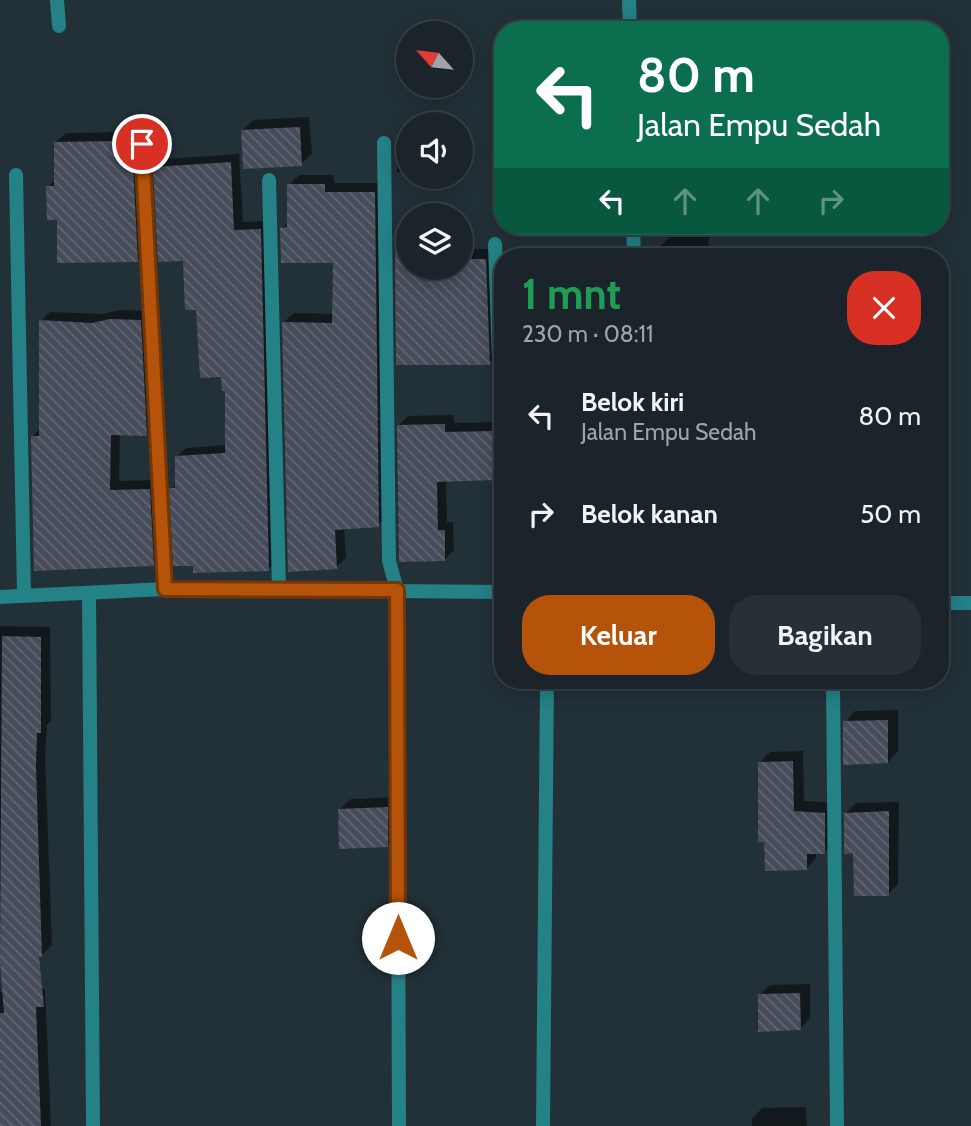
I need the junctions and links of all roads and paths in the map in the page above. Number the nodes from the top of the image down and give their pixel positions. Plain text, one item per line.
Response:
1 (57, 0) edge
2 (629, 0) edge
3 (630, 21) edge
4 (59, 26) dead end
5 (384, 143) dead end
6 (142, 144) dead end
7 (16, 175) dead end
8 (268, 180) dead end
9 (495, 244) dead end
10 (495, 248) edge
11 (165, 589) junction
12 (279, 589) junction
13 (397, 590) junction
14 (494, 592) edge
15 (89, 593) junction
16 (23, 595) junction
17 (0, 597) edge
18 (949, 603) edge
19 (971, 603) edge
20 (547, 689) edge
21 (833, 689) edge
22 (93, 1126) edge
23 (399, 1126) edge
24 (543, 1126) edge
25 (837, 1126) edge

1 - 4 street
2 - 3 street
5 - 13 street
6 - 11 street
7 - 16 street
8 - 12 street
9 - 10 street
11 - 12 street
11 - 15 street
12 - 13 street
13 - 14 street
13 - 23 street
15 - 16 street
15 - 22 street
16 - 17 street
18 - 19 street
20 - 24 street
21 - 25 street

